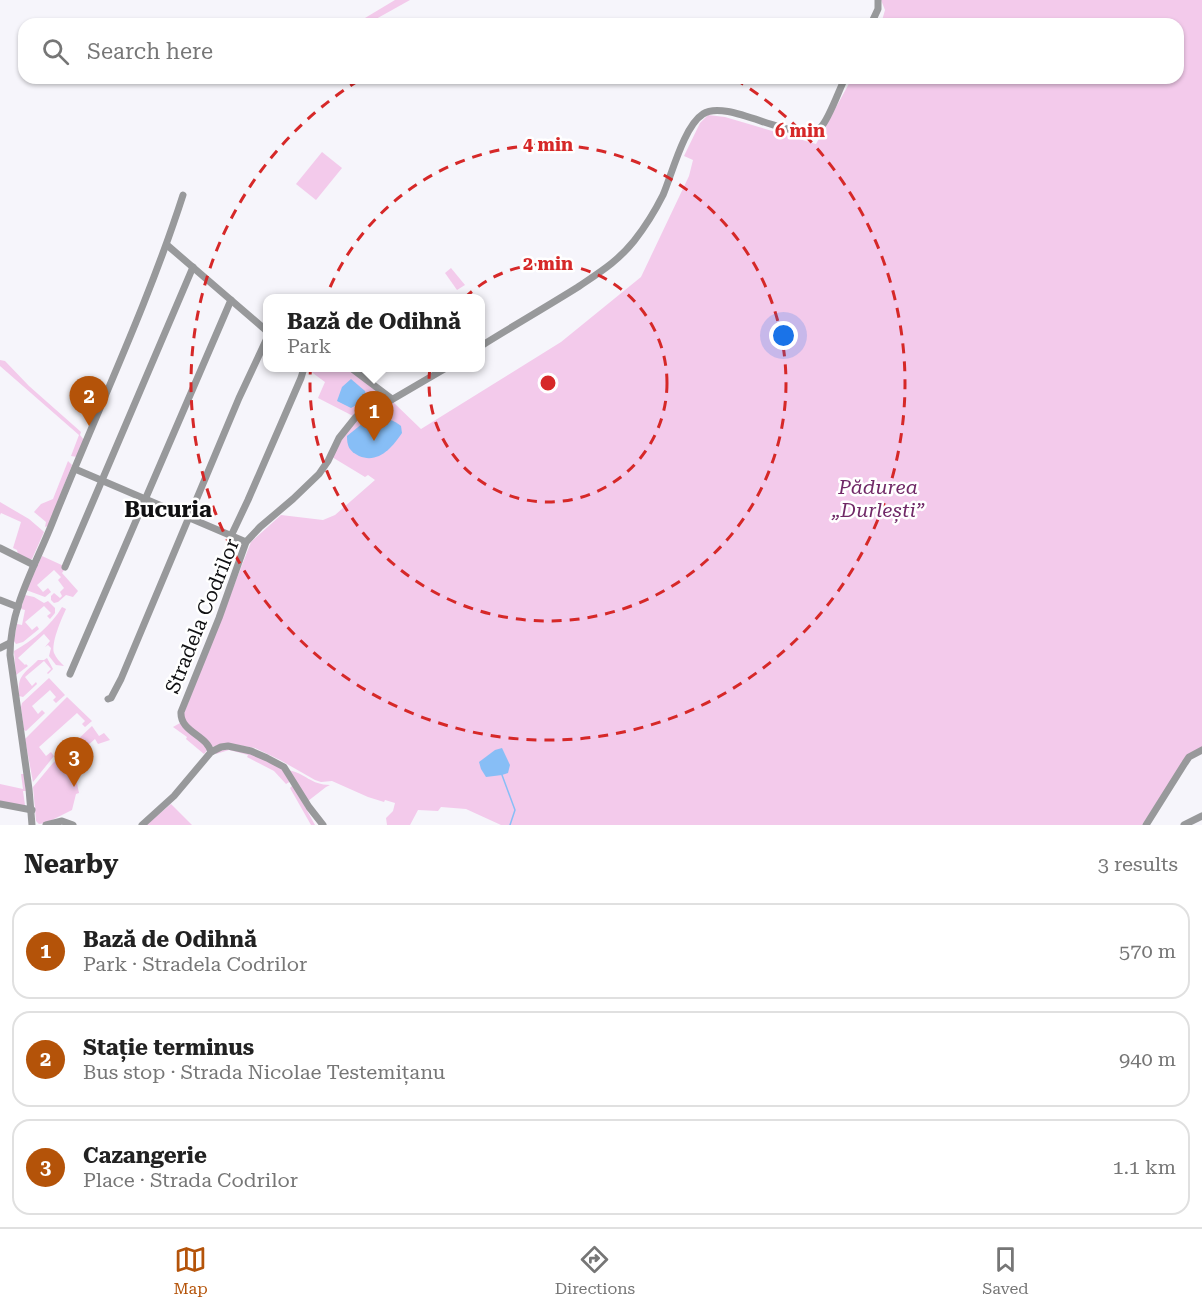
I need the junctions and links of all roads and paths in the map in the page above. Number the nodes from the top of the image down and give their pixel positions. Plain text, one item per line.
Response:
1 (878, 0) edge
2 (874, 18) edge
3 (842, 84) edge
4 (183, 195) dead end
5 (167, 245) junction
6 (193, 267) junction
7 (231, 300) junction
8 (263, 330) edge
9 (263, 343) edge
10 (485, 343) edge
11 (303, 372) edge
12 (356, 372) edge
13 (439, 372) edge
14 (392, 399) junction
15 (75, 469) junction
16 (101, 481) junction
17 (145, 499) junction
18 (189, 518) junction
19 (231, 536) junction
20 (246, 542) junction
21 (0, 549) edge
22 (34, 565) junction
23 (65, 567) dead end
24 (0, 600) edge
25 (18, 607) junction
26 (10, 643) junction
27 (0, 648) edge
28 (70, 674) dead end
29 (108, 699) dead end
30 (1202, 750) edge
31 (211, 752) junction
32 (0, 804) edge
33 (32, 810) junction
34 (1202, 816) edge
35 (32, 825) edge
36 (46, 825) edge
37 (73, 825) edge
38 (142, 825) edge
39 (323, 825) edge
40 (1146, 825) edge
41 (1184, 825) edge

1 - 2 street
3 - 10 street
4 - 5 street
5 - 6 street
5 - 15 street
6 - 7 street
6 - 16 street
7 - 8 street
7 - 17 street
9 - 18 street
11 - 19 street
12 - 14 street
13 - 14 street, Stradela Codrilor
14 - 20 street, Stradela Codrilor
15 - 16 street
15 - 22 street
16 - 17 street
16 - 23 street
17 - 18 street
17 - 28 street
18 - 19 street
18 - 29 street
19 - 20 street
20 - 31 street, Stradela Codrilor
21 - 22 street
22 - 25 street
24 - 25 street
25 - 26 street
26 - 27 street
26 - 33 street
30 - 40 street
31 - 38 street
31 - 39 street
32 - 33 street
33 - 35 street
34 - 41 street
36 - 37 street

